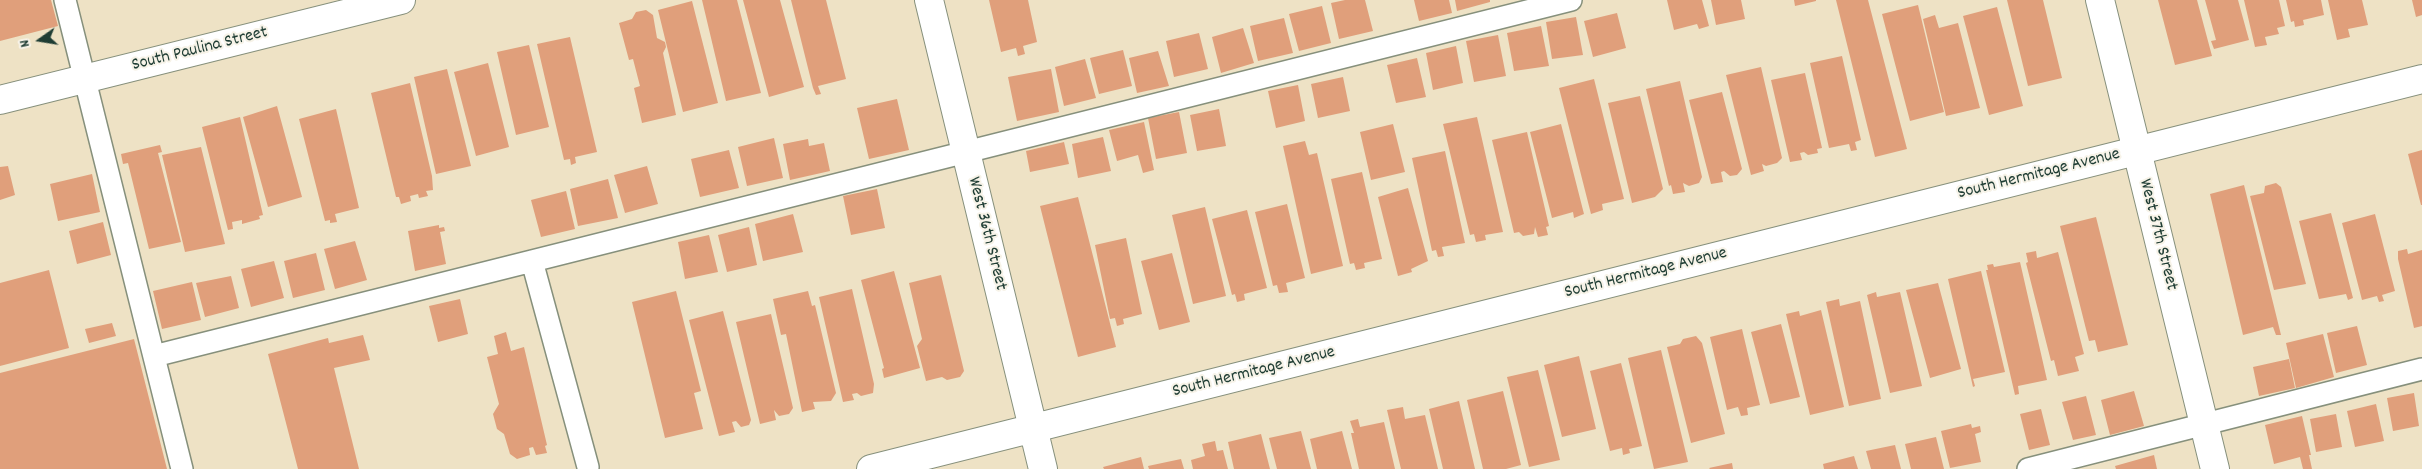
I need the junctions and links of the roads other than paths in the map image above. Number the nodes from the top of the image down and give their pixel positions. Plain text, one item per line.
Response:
1 (65, 0) edge
2 (401, 0) edge
3 (929, 0) edge
4 (1571, 0) edge
5 (2100, 0) edge
6 (85, 79) junction
7 (2422, 79) edge
8 (0, 100) edge
9 (2137, 150) junction
10 (966, 152) junction
11 (532, 261) junction
12 (154, 356) junction
13 (2422, 369) edge
14 (2204, 424) junction
15 (1033, 428) junction
16 (588, 467) dead end
17 (182, 469) edge
18 (871, 469) edge
19 (1043, 469) edge
20 (2028, 469) edge
21 (2215, 469) edge

1 - 6 lane
2 - 6 street, South Paulina Street
3 - 10 street, West 36th Street
4 - 10 lane
5 - 9 street, West 37th Street
6 - 8 street, South Paulina Street
6 - 12 lane
7 - 9 street, South Hermitage Avenue
9 - 14 street, West 37th Street
9 - 15 street, South Hermitage Avenue
10 - 11 lane
10 - 15 street, West 36th Street
11 - 12 lane
11 - 16 lane
12 - 17 lane
13 - 14 lane
14 - 20 lane
14 - 21 street, West 37th Street
15 - 18 street, South Hermitage Avenue
15 - 19 street, West 36th Street

